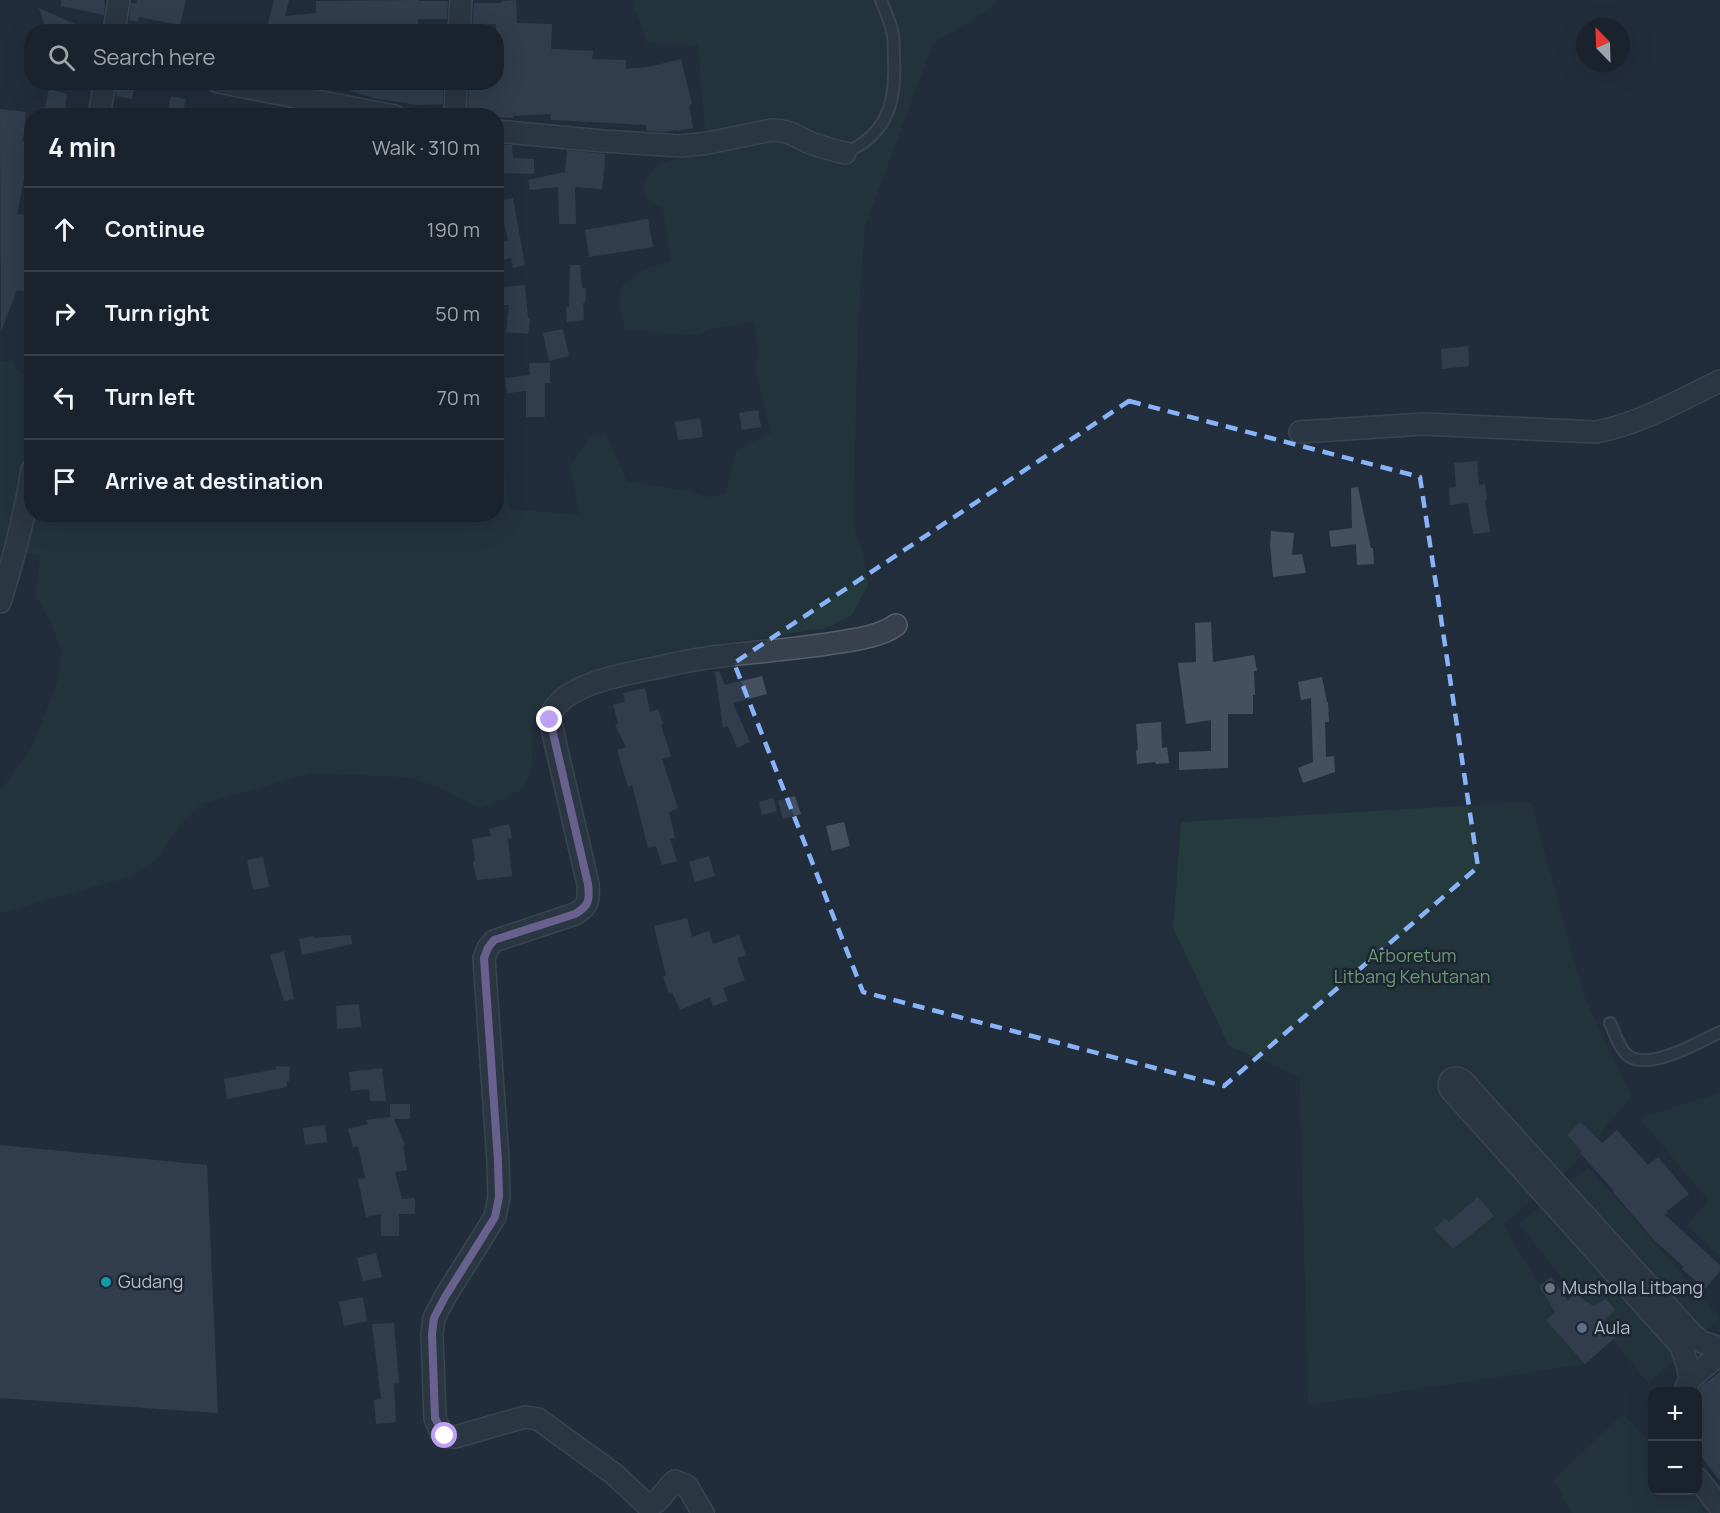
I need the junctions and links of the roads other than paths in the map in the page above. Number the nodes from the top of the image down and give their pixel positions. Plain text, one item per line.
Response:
1 (119, 0) edge
2 (461, 0) edge
3 (881, 0) edge
4 (115, 24) edge
5 (460, 24) edge
6 (104, 90) edge
7 (260, 90) edge
8 (456, 90) edge
9 (100, 108) edge
10 (353, 108) edge
11 (455, 108) edge
12 (504, 132) edge
13 (845, 153) joint
14 (1720, 381) edge
15 (1300, 432) dead end
16 (24, 516) edge
17 (0, 602) edge
18 (896, 625) dead end
19 (1610, 1023) dead end
20 (1720, 1032) edge
21 (1550, 1189) junction
22 (1687, 1341) junction
23 (1720, 1348) edge
24 (1720, 1354) edge
25 (1687, 1385) edge
26 (1702, 1484) edge
27 (1720, 1507) edge
28 (703, 1513) edge

1 - 4 street
2 - 5 street
3 - 13 lane
6 - 9 street
7 - 10 street
8 - 11 street
12 - 13 street
14 - 15 street
16 - 17 street
18 - 28 street
19 - 20 lane
21 - 21 street
21 - 22 street
22 - 23 street
22 - 25 street
24 - 25 street
26 - 27 street

